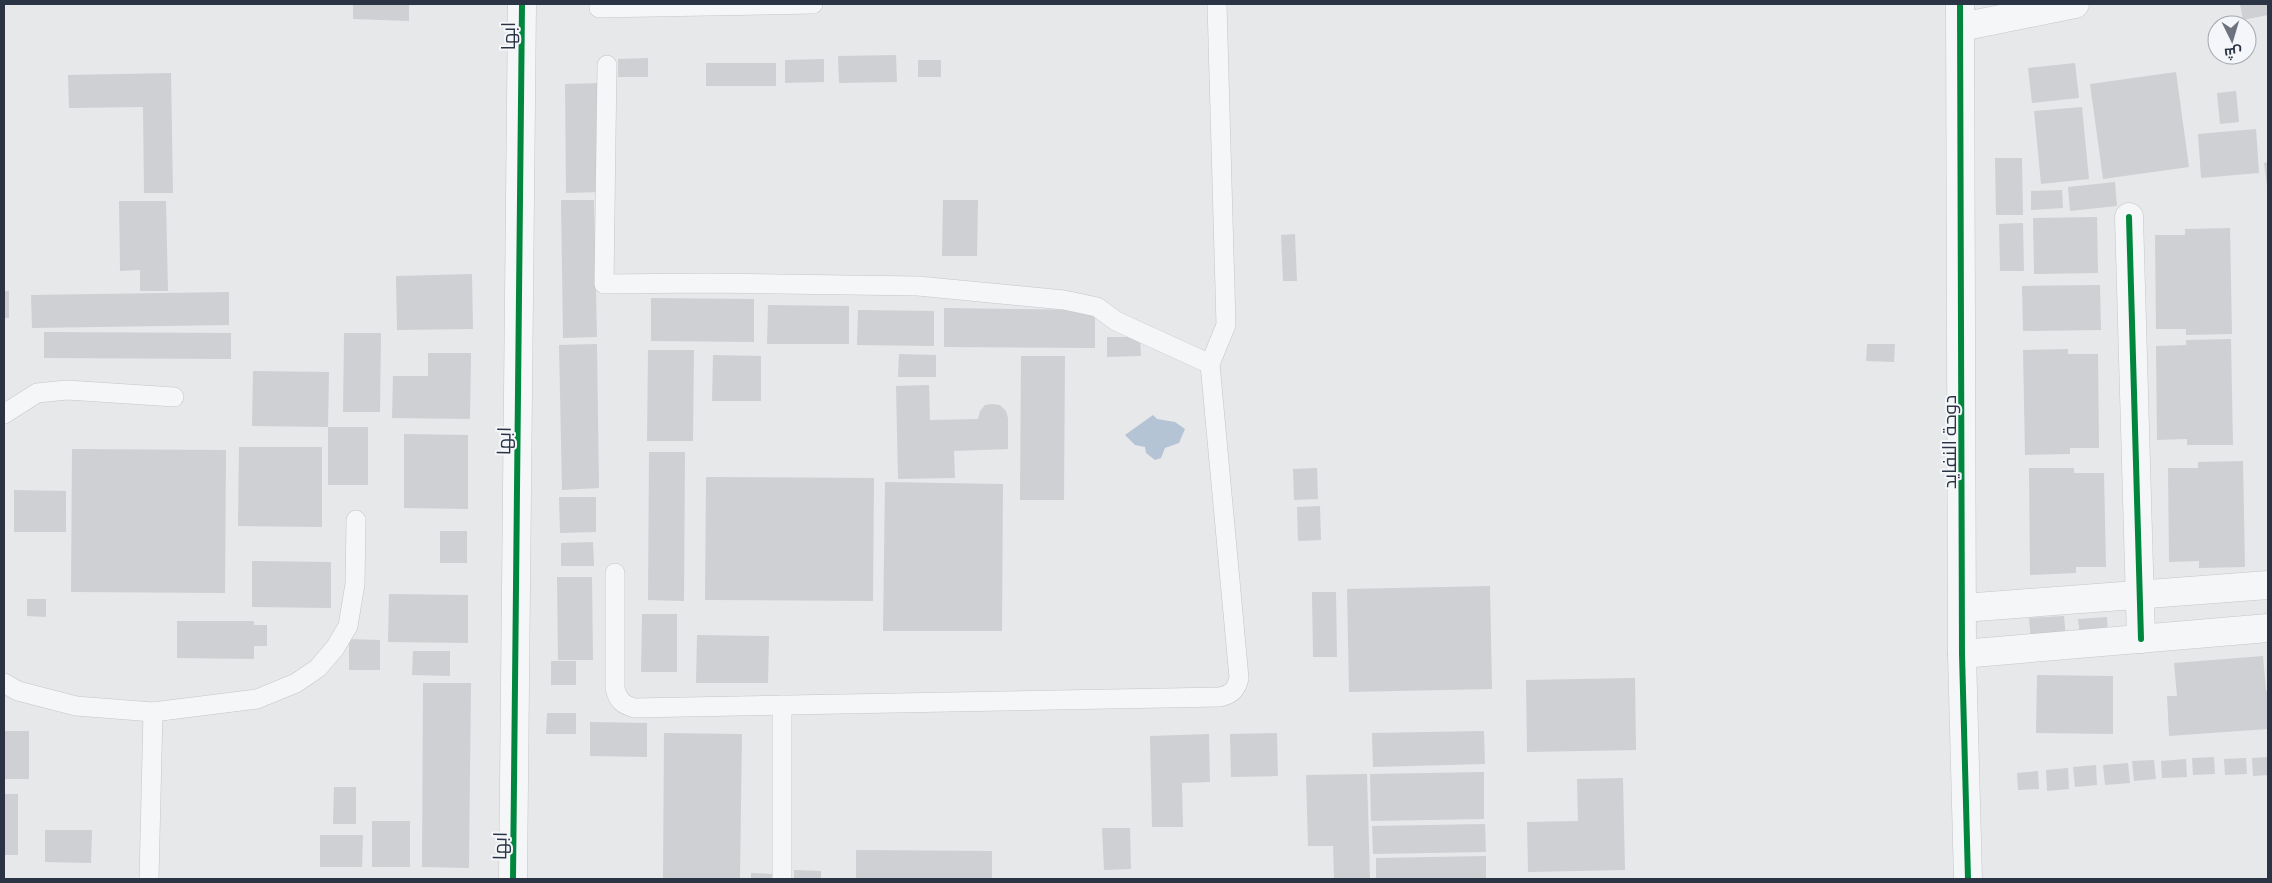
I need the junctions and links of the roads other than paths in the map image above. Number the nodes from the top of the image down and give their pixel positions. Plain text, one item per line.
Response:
1 (522, 4) edge
2 (812, 4) edge
3 (1217, 4) edge
4 (2075, 4) edge
5 (599, 8) dead end
6 (1961, 16) edge
7 (607, 65) dead end
8 (2128, 218) dead end
9 (1210, 364) junction
10 (174, 397) dead end
11 (4, 414) edge
12 (356, 520) dead end
13 (615, 573) dead end
14 (2268, 585) edge
15 (2141, 594) junction
16 (1963, 608) junction
17 (2268, 628) edge
18 (2141, 639) junction
19 (1962, 654) junction
20 (4, 684) edge
21 (782, 705) junction
22 (153, 712) junction
23 (149, 879) edge
24 (513, 879) edge
25 (782, 879) edge
26 (1968, 879) edge

1 - 24 street, ابها
2 - 5 lane
3 - 9 lane
4 - 6 street
6 - 16 street, دوحة النفايد
7 - 9 lane
8 - 15 street
9 - 21 lane
10 - 11 lane
12 - 22 lane
13 - 21 lane
14 - 15 street
15 - 16 street
15 - 18 street
16 - 19 street, دوحة النفايد
17 - 18 street
18 - 19 street
19 - 26 street, دوحة النفايد
20 - 22 lane
21 - 25 lane
22 - 23 lane

